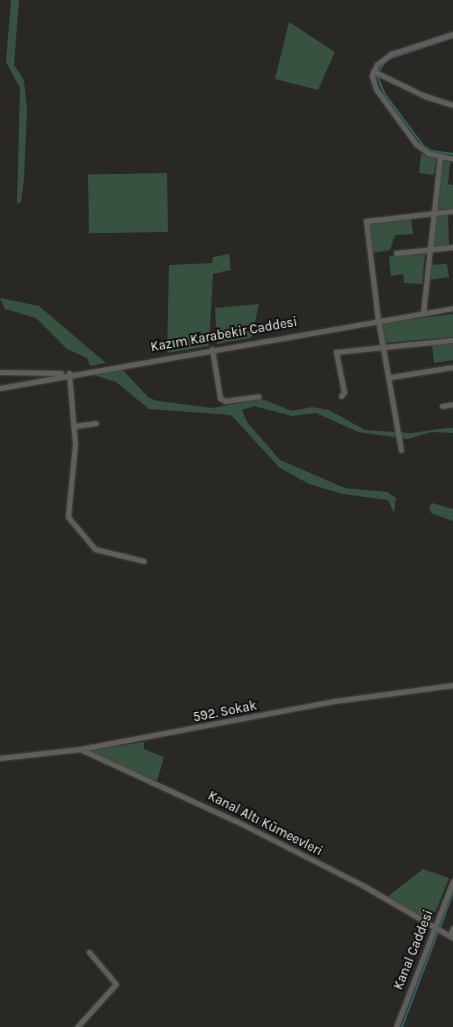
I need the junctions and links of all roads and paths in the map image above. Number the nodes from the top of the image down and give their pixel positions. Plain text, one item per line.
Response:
1 (453, 34) edge
2 (374, 71) junction
3 (453, 105) edge
4 (440, 157) junction
5 (453, 159) edge
6 (453, 211) edge
7 (432, 214) junction
8 (453, 247) edge
9 (428, 250) junction
10 (396, 253) dead end
11 (453, 308) edge
12 (423, 313) junction
13 (378, 320) junction
14 (453, 340) edge
15 (384, 345) junction
16 (212, 348) junction
17 (453, 367) edge
18 (0, 372) edge
19 (72, 373) junction
20 (390, 377) junction
21 (0, 388) edge
22 (259, 396) dead end
23 (341, 396) dead end
24 (453, 404) edge
25 (442, 406) dead end
26 (96, 423) dead end
27 (75, 426) junction
28 (401, 450) dead end
29 (144, 561) dead end
30 (453, 684) edge
31 (80, 749) junction
32 (0, 758) edge
33 (453, 881) edge
34 (451, 894) edge
35 (435, 928) junction
36 (453, 928) edge
37 (452, 936) edge
38 (89, 952) dead end
39 (77, 1027) edge
40 (396, 1027) edge

1 - 2 street
2 - 3 street
2 - 4 street
4 - 5 street
4 - 7 street
6 - 7 street
7 - 9 street
7 - 13 street
8 - 9 street
9 - 10 street
9 - 12 street
11 - 12 street, Kazım Karabekir Caddesi
12 - 13 street, Kazım Karabekir Caddesi
13 - 15 street
13 - 16 street, Kazım Karabekir Caddesi
14 - 15 street
15 - 20 street
15 - 23 street
16 - 19 street, Kazım Karabekir Caddesi
16 - 22 street
17 - 20 street
18 - 19 street
19 - 21 street, Kazım Karabekir Caddesi
19 - 27 street
20 - 28 street
24 - 25 street
26 - 27 street
27 - 29 street
30 - 31 street, 592. Sokak
31 - 32 street, 592. Sokak
31 - 35 street, Kanal Altı Kümeevleri
33 - 34 street, Kanal Caddesi
34 - 35 street, Kanal Caddesi
35 - 37 street, Kanal Altı Kümeevleri
35 - 40 street, Kanal Caddesi
36 - 37 street
38 - 39 street

